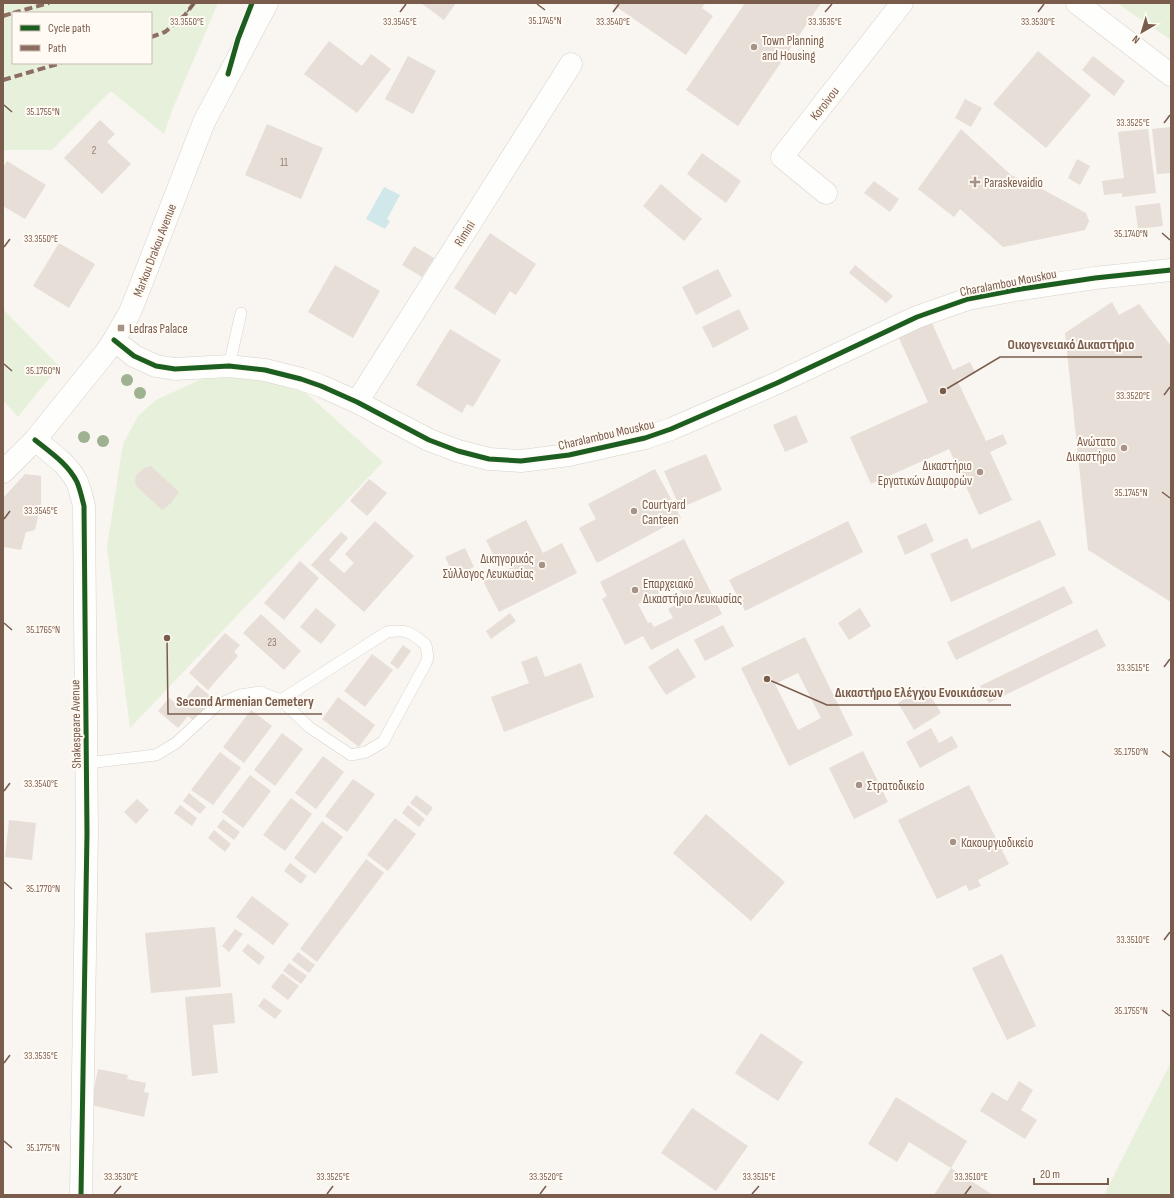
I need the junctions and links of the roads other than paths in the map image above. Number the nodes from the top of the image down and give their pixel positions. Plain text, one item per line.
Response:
1 (267, 3) edge
2 (902, 3) edge
3 (1077, 3) edge
4 (570, 64) dead end
5 (1171, 75) edge
6 (826, 193) dead end
7 (1171, 270) edge
8 (241, 313) dead end
9 (114, 340) junction
10 (229, 366) junction
11 (357, 402) junction
12 (35, 440) junction
13 (3, 472) edge
14 (281, 700) junction
15 (87, 763) junction
16 (81, 1195) edge

1 - 9 street, Markou Drakou Avenue
2 - 6 street, Koroivou
3 - 5 street
4 - 11 street, Rimini
7 - 11 street, Charalambou Mouskou
8 - 10 lane
9 - 10 street, Charalambou Mouskou
9 - 12 street, Markou Drakou Avenue
10 - 11 street, Charalambou Mouskou
12 - 13 street, Markou Drakou Avenue
12 - 15 street, Shakespeare Avenue
14 - 14 lane
14 - 15 lane
15 - 16 street, Shakespeare Avenue

